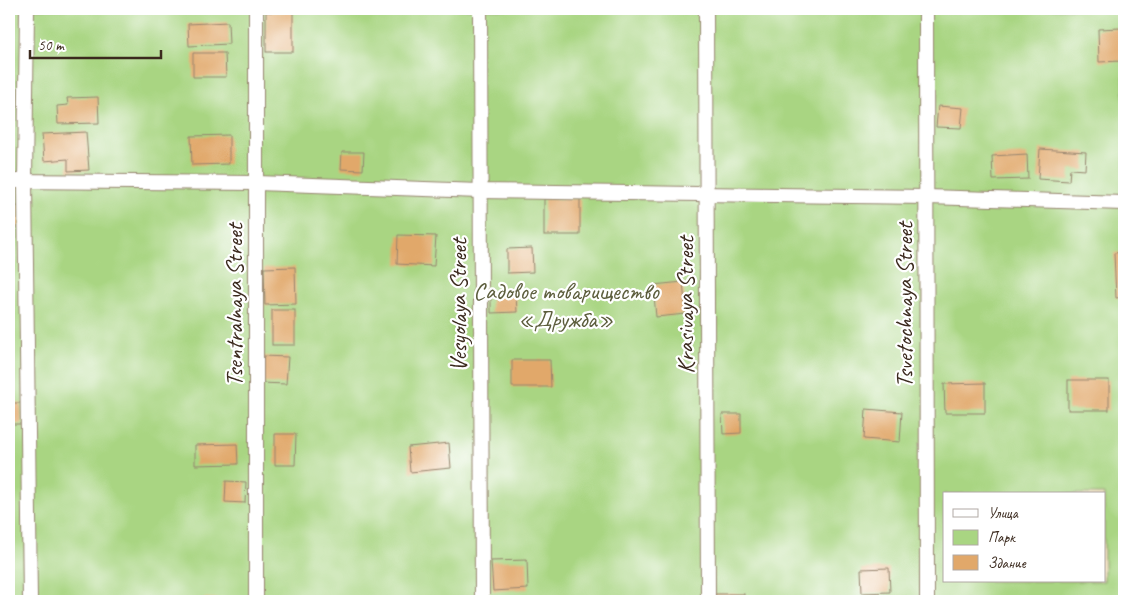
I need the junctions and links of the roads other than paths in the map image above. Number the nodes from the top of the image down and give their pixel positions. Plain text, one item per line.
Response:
1 (27, 9) edge
2 (256, 9) edge
3 (480, 9) edge
4 (706, 9) edge
5 (926, 9) edge
6 (9, 181) edge
7 (26, 181) junction
8 (256, 183) junction
9 (480, 191) junction
10 (708, 195) junction
11 (926, 197) junction
12 (1124, 203) edge
13 (30, 601) edge
14 (256, 601) edge
15 (482, 601) edge
16 (708, 601) edge
17 (927, 601) edge

1 - 7 street
2 - 8 street, Tsentralnaya Street
3 - 9 street, Vesyolaya Street
4 - 10 street, Krasivaya Street
5 - 11 street, Tsvetochnaya Street
6 - 7 street
7 - 8 street
7 - 13 street
8 - 9 street
8 - 14 street, Tsentralnaya Street
9 - 10 street
9 - 15 street, Vesyolaya Street
10 - 11 street
10 - 16 street, Krasivaya Street
11 - 12 street
11 - 17 street, Tsvetochnaya Street

